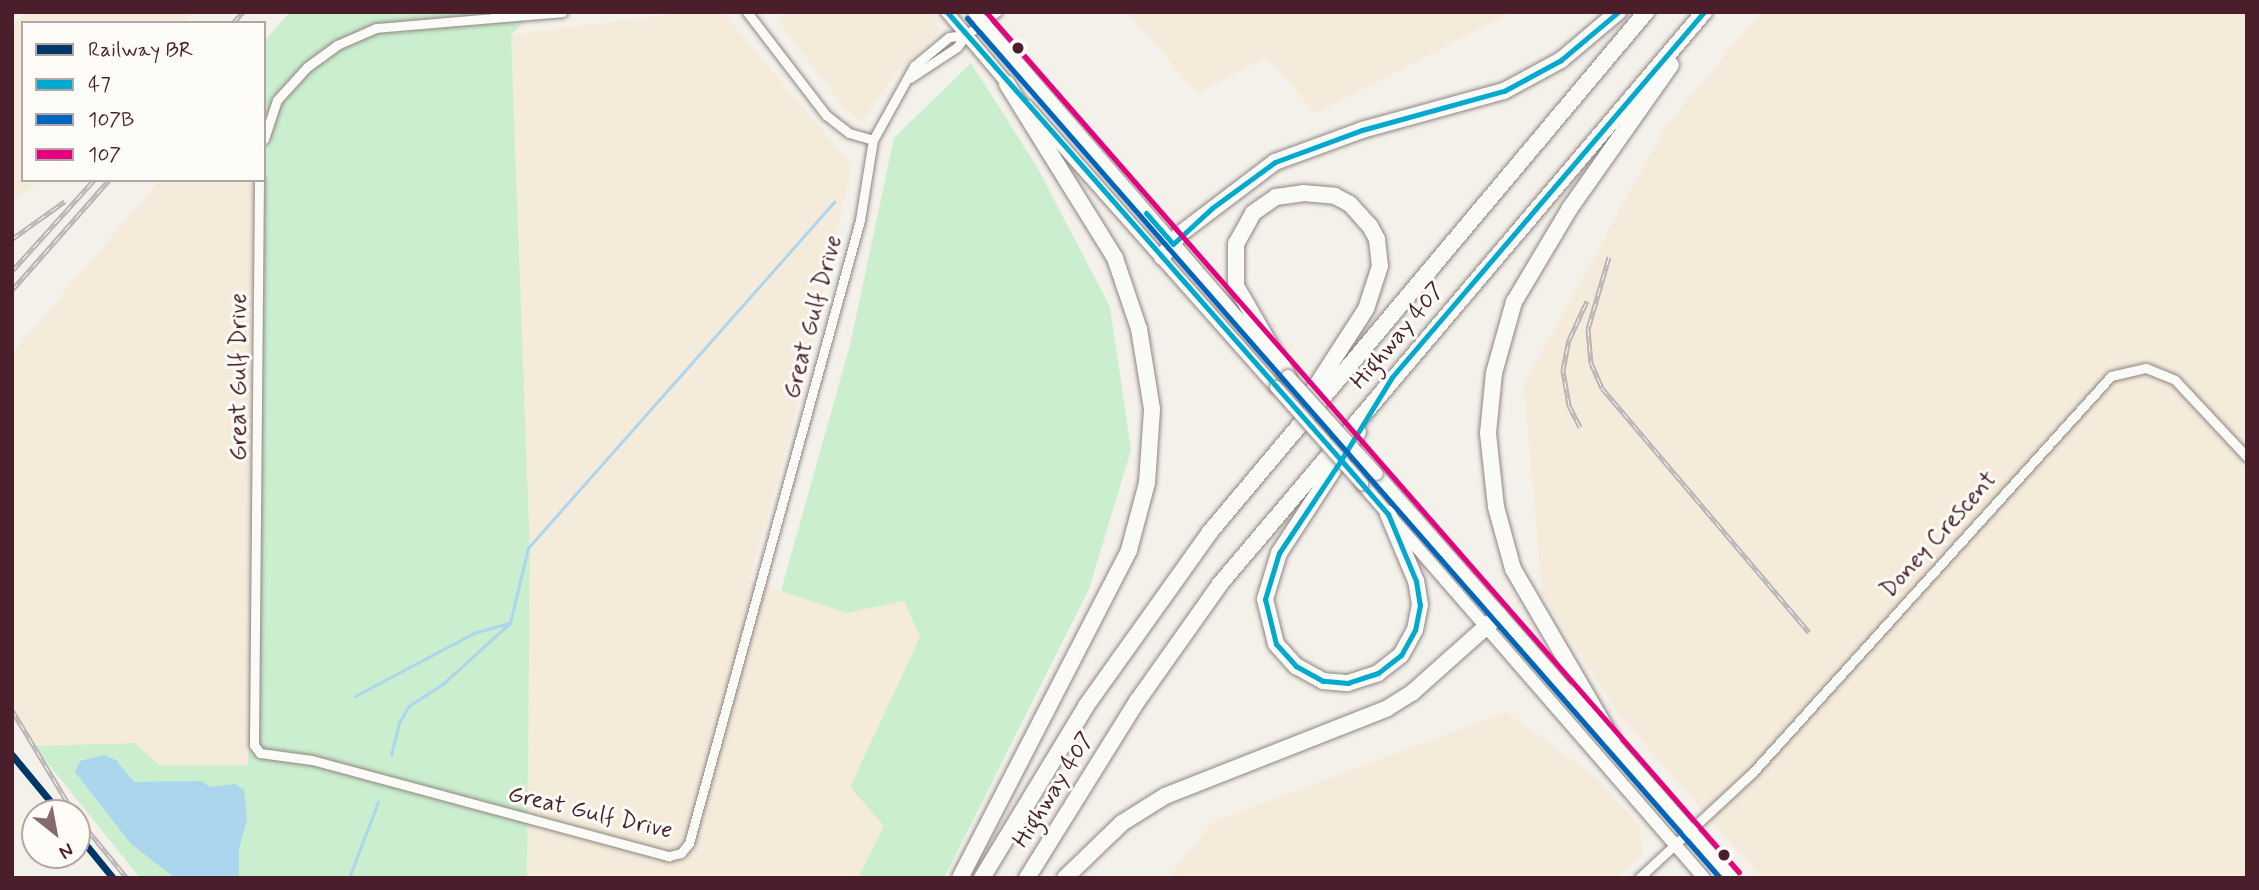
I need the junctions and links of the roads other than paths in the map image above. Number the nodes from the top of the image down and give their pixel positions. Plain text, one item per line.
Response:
1 (562, 12) edge
2 (747, 12) edge
3 (947, 12) edge
4 (974, 12) edge
5 (997, 12) edge
6 (1618, 12) edge
7 (1646, 12) edge
8 (1706, 12) edge
9 (982, 23) junction
10 (966, 35) junction
11 (1007, 84) junction
12 (266, 133) edge
13 (873, 140) junction
14 (259, 182) edge
15 (1167, 250) junction
16 (1392, 377) junction
17 (1282, 382) junction
18 (1277, 447) junction
19 (2247, 457) edge
20 (1388, 514) junction
21 (1499, 615) junction
22 (1486, 627) junction
23 (1612, 738) junction
24 (1692, 832) junction
25 (1676, 846) junction
26 (960, 878) edge
27 (982, 878) edge
28 (1027, 878) edge
29 (1065, 878) edge
30 (1639, 878) edge
31 (1704, 878) edge
32 (1732, 878) edge

1 - 12 street
2 - 13 street
3 - 10 main road
4 - 9 main road
5 - 9 street, Great Gulf Drive
6 - 15 highway
7 - 18 highway, Highway 407
8 - 16 highway, Highway 407
8 - 23 highway
9 - 10 street, Great Gulf Drive
9 - 15 main road
10 - 11 main road
10 - 13 street, Great Gulf Drive
11 - 15 main road
11 - 26 highway
13 - 14 street, Great Gulf Drive
15 - 17 main road
16 - 20 highway
16 - 28 highway, Highway 407
17 - 18 highway
17 - 20 main road, bridge
17 - 21 main road, bridge
18 - 27 highway, Highway 407
19 - 24 street, Doney Crescent
20 - 22 main road
21 - 22 highway
21 - 23 main road
22 - 25 main road
22 - 29 highway
23 - 24 main road
24 - 25 street, Doney Crescent
24 - 32 main road
25 - 30 street, Doney Crescent
25 - 31 main road

